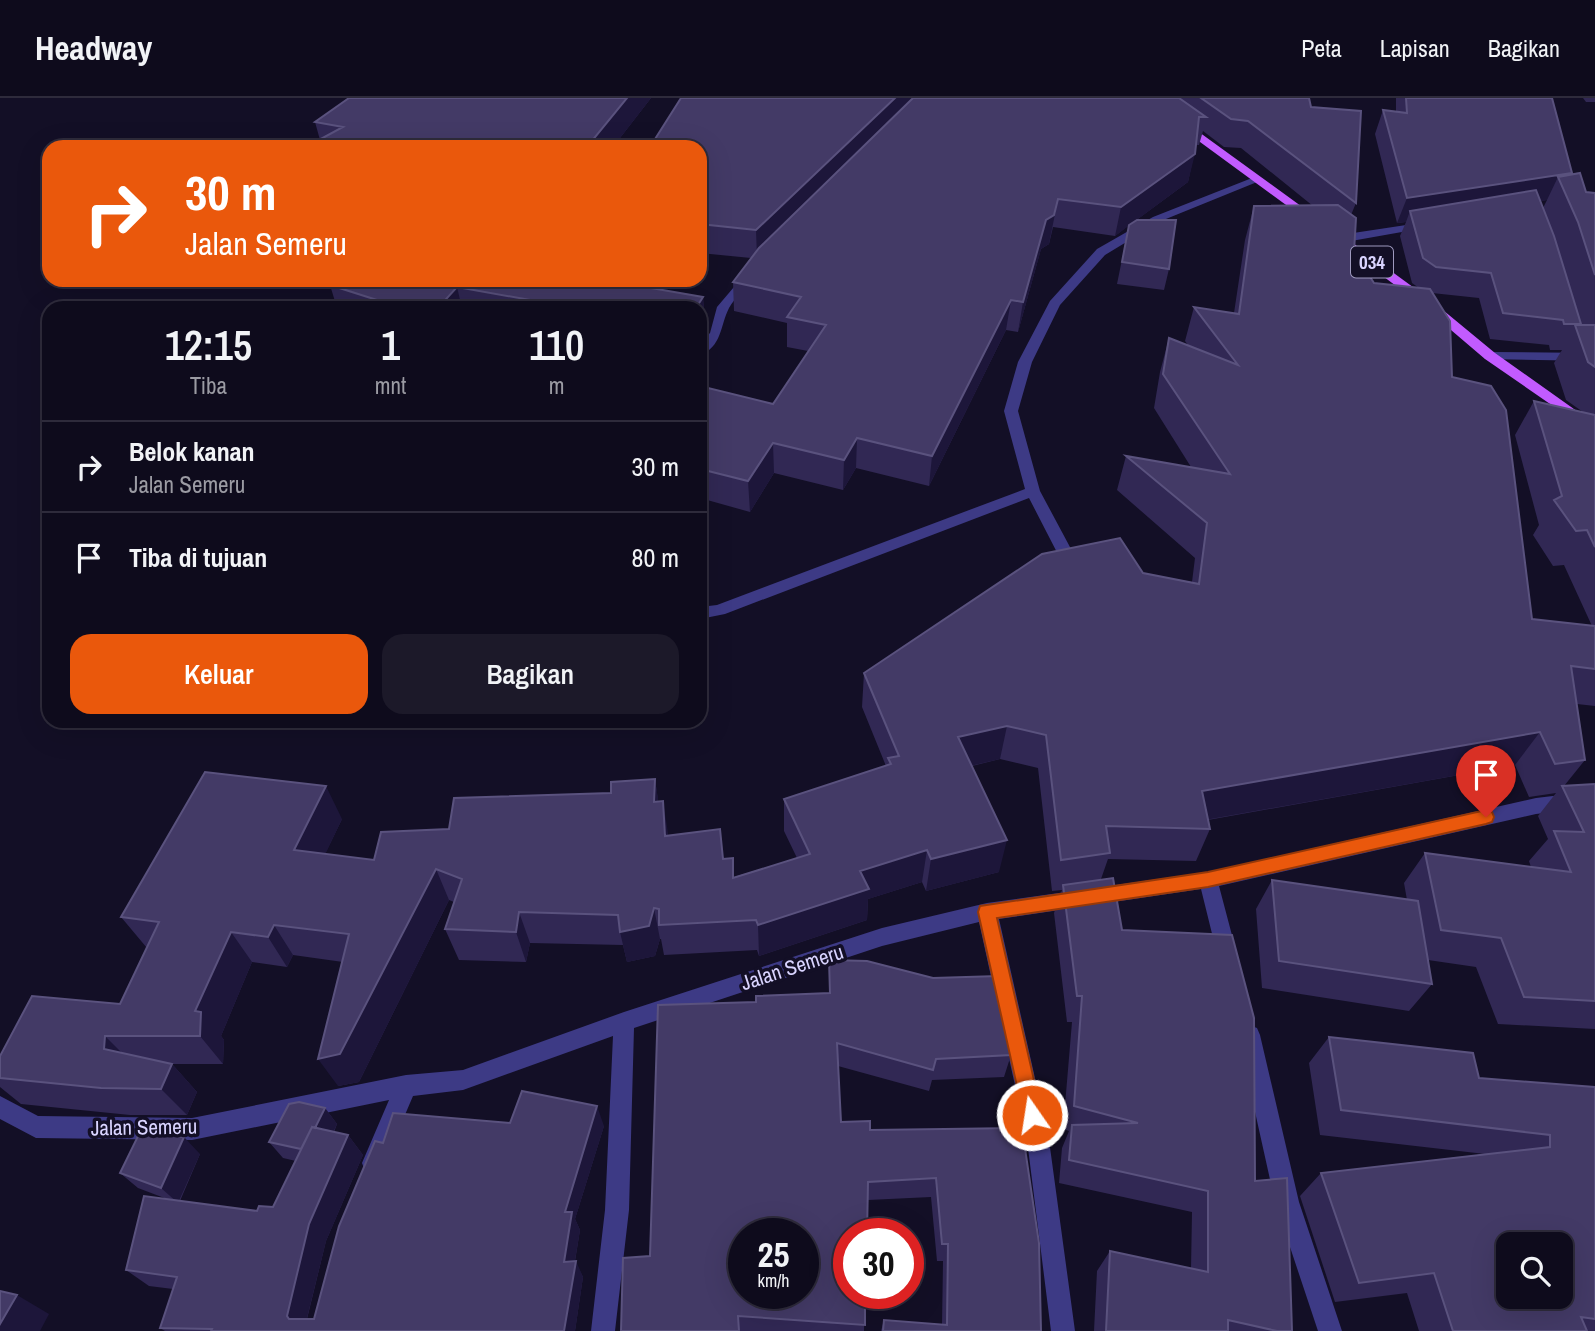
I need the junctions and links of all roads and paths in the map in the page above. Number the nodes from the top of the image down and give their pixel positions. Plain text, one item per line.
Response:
1 (1145, 98) edge
2 (1256, 180) junction
3 (1446, 222) edge
4 (1340, 239) junction
5 (759, 267) edge
6 (707, 344) edge
7 (1490, 356) junction
8 (1595, 357) edge
9 (1595, 431) edge
10 (1033, 491) junction
11 (1070, 562) edge
12 (707, 612) edge
13 (1595, 799) edge
14 (1208, 880) junction
15 (987, 912) junction
16 (1235, 983) edge
17 (1241, 1008) edge
18 (624, 1022) junction
19 (406, 1086) junction
20 (0, 1108) edge
21 (365, 1182) edge
22 (604, 1331) edge
23 (1063, 1331) edge
24 (1330, 1331) edge

1 - 2 main road, 034
2 - 4 main road, 034
2 - 10 street
3 - 4 street
4 - 7 main road, 034
5 - 6 street
7 - 8 street
7 - 9 main road, 034
10 - 11 street
10 - 12 street
13 - 14 street, Jalan Semeru
14 - 15 street, Jalan Semeru
14 - 16 street
15 - 18 street, Jalan Semeru
15 - 23 street
17 - 24 street
18 - 19 street, Jalan Semeru
18 - 22 street
19 - 20 street, Jalan Semeru
19 - 21 street

